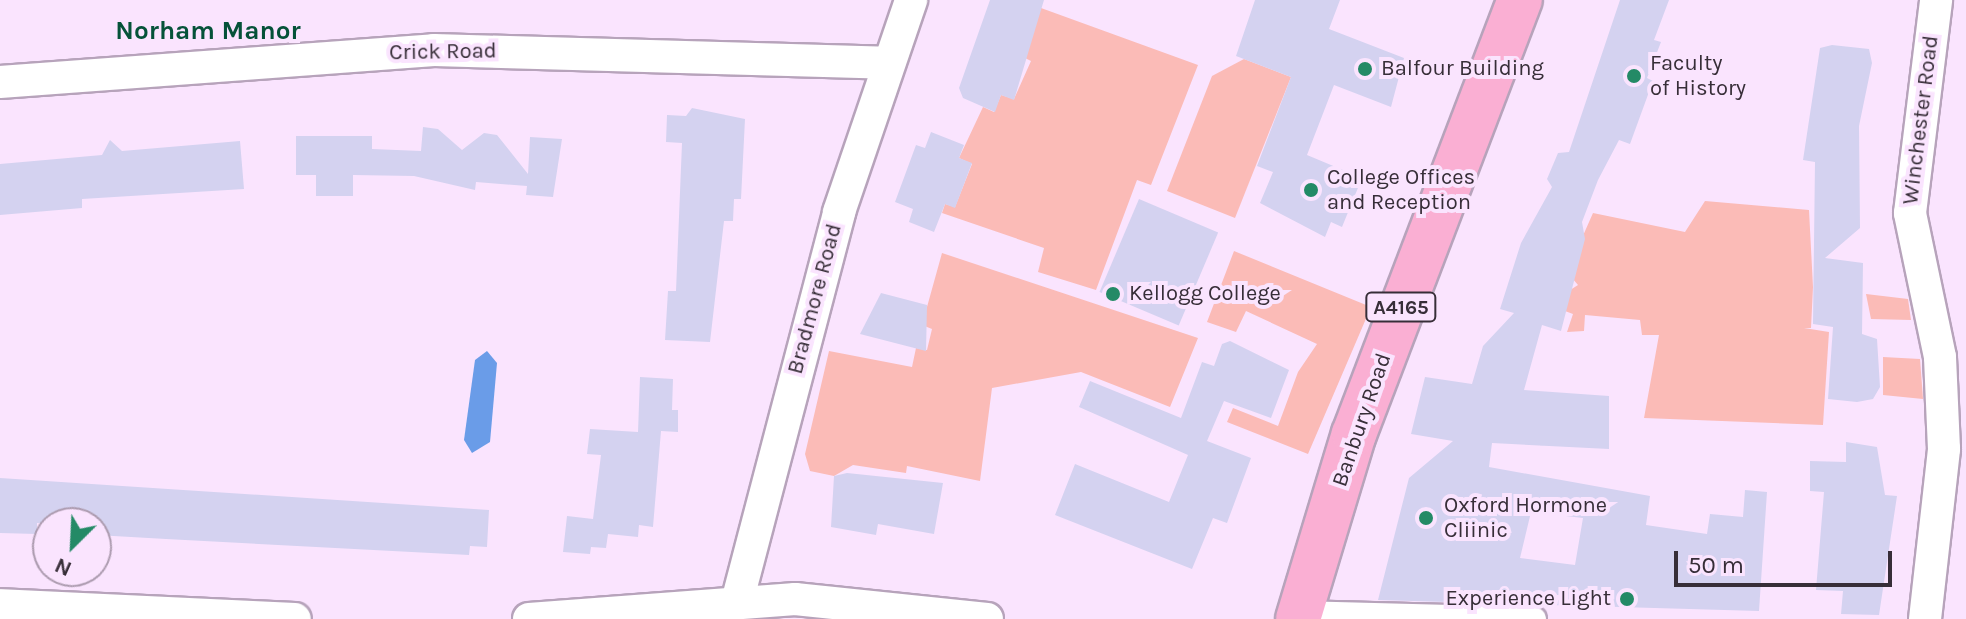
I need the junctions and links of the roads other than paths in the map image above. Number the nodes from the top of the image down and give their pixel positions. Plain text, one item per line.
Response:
1 (911, 0) edge
2 (1520, 0) edge
3 (1936, 0) edge
4 (887, 63) junction
5 (0, 82) edge
6 (737, 602) junction
7 (0, 605) edge
8 (1299, 616) edge
9 (295, 619) edge
10 (529, 619) edge
11 (987, 619) edge
12 (1534, 619) edge
13 (1925, 619) edge

1 - 4 street, Bradmore Road
2 - 8 main road, Banbury Road / A4165
3 - 13 street, Winchester Road
4 - 5 street, Crick Road
4 - 6 street, Bradmore Road
6 - 10 street
6 - 11 street
7 - 9 street
8 - 12 street

